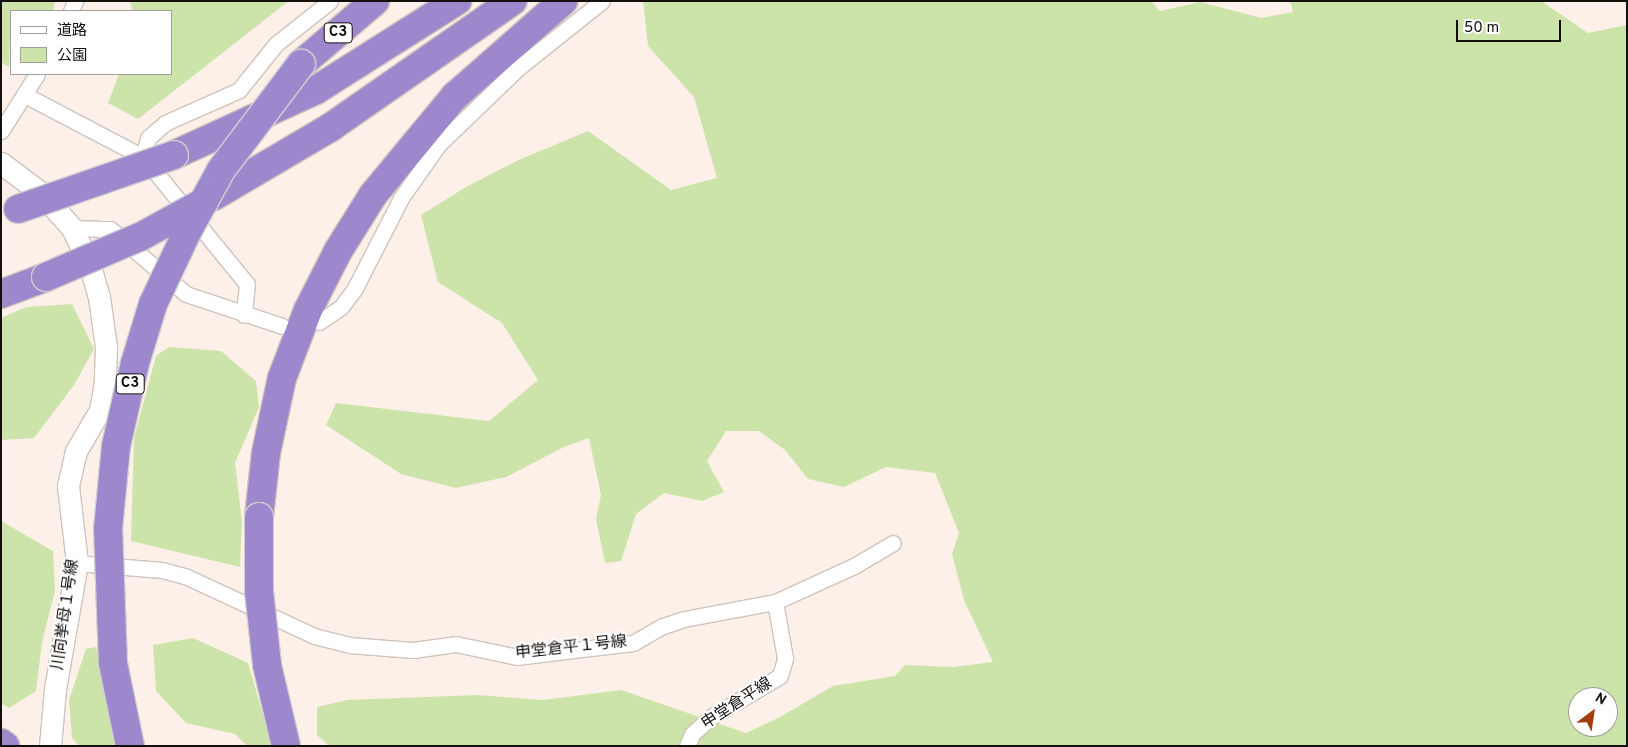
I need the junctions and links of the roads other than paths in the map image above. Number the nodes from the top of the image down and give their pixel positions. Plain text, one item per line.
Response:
1 (330, 1) edge
2 (375, 1) edge
3 (457, 1) edge
4 (512, 1) edge
5 (563, 1) edge
6 (602, 1) edge
7 (36, 75) edge
8 (25, 95) junction
9 (1, 131) edge
10 (143, 157) junction
11 (1, 163) edge
12 (10, 211) edge
13 (72, 228) junction
14 (1, 294) edge
15 (244, 315) junction
16 (319, 322) dead end
17 (282, 326) dead end
18 (893, 543) dead end
19 (76, 563) junction
20 (775, 602) junction
21 (1, 743) edge
22 (5, 746) edge
23 (50, 746) edge
24 (130, 746) edge
25 (286, 746) edge
26 (687, 746) edge

1 - 10 street
2 - 24 highway, C3, bridge
3 - 12 highway, C3, bridge
4 - 14 highway, bridge
5 - 25 highway, bridge
6 - 16 street
7 - 8 street
8 - 9 street
8 - 10 street
10 - 15 street
11 - 13 street, 川向挙母１号線
13 - 15 street
13 - 19 street, 川向挙母１号線
15 - 17 street
18 - 20 street, 申堂倉平１号線
19 - 20 street, 申堂倉平１号線
19 - 23 street, 川向挙母１号線
20 - 26 street, 申堂倉平線
21 - 22 highway

